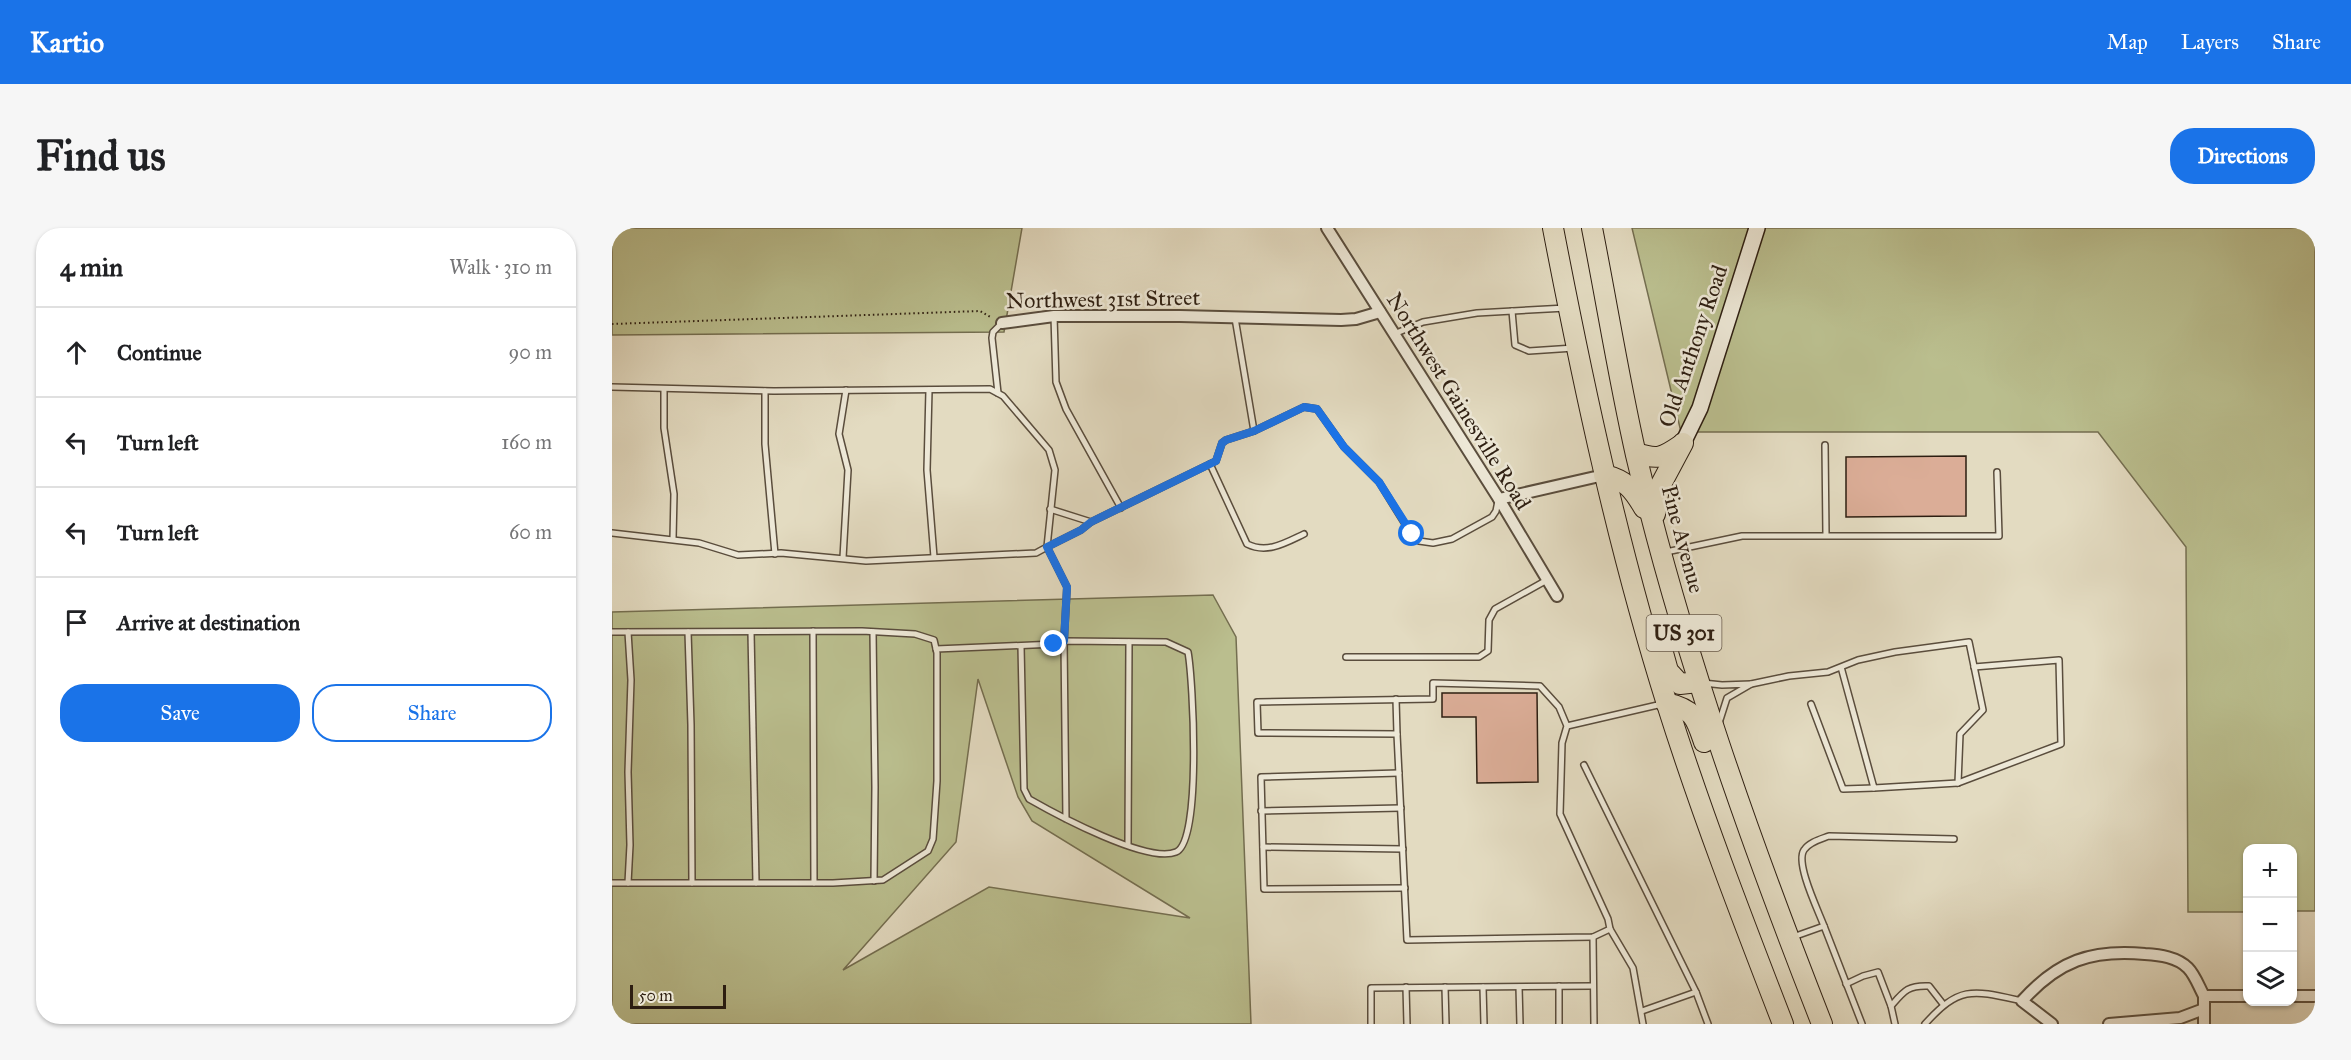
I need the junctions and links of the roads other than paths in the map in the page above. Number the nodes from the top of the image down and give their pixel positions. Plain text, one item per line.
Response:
1 (1327, 228) edge
2 (1553, 228) edge
3 (1592, 228) edge
4 (1756, 228) edge
5 (1568, 308) junction
6 (1512, 311) junction
7 (1380, 312) junction
8 (1054, 316) junction
9 (1235, 318) junction
10 (1002, 323) joint
11 (1394, 334) junction
12 (1576, 348) junction
13 (612, 387) edge
14 (664, 388) junction
15 (846, 390) junction
16 (929, 390) junction
17 (765, 391) junction
18 (998, 393) junction
19 (1254, 431) junction
20 (1683, 443) junction
21 (1825, 446) dead end
22 (1636, 453) junction
23 (1210, 464) junction
24 (1997, 472) dead end
25 (1604, 475) junction
26 (1499, 500) junction
27 (1121, 508) junction
28 (1050, 509) junction
29 (1091, 522) junction
30 (1653, 523) junction
31 (612, 533) edge
32 (1304, 534) dead end
33 (1826, 535) junction
34 (673, 539) junction
35 (1047, 547) junction
36 (1662, 553) junction
37 (775, 554) junction
38 (934, 557) junction
39 (843, 558) junction
40 (1628, 571) junction
41 (1547, 580) junction
42 (1557, 596) dead end
43 (813, 631) junction
44 (612, 632) edge
45 (628, 632) junction
46 (688, 632) junction
47 (751, 632) junction
48 (873, 632) junction
49 (1064, 641) junction
50 (1129, 642) junction
51 (1021, 646) junction
52 (936, 649) junction
53 (1346, 657) dead end
54 (1841, 667) junction
55 (1974, 668) junction
56 (1698, 682) junction
57 (1751, 684) junction
58 (1396, 699) junction
59 (1666, 703) junction
60 (1811, 704) dead end
61 (1567, 726) junction
62 (1397, 734) junction
63 (1717, 739) junction
64 (1584, 765) dead end
65 (1399, 773) junction
66 (1958, 783) junction
67 (1874, 788) junction
68 (1401, 808) junction
69 (1261, 811) junction
70 (1066, 819) junction
71 (1954, 839) dead end
72 (1128, 844) junction
73 (1263, 847) junction
74 (1403, 849) junction
75 (874, 881) junction
76 (1767, 882) junction
77 (612, 883) edge
78 (628, 883) junction
79 (692, 883) junction
80 (814, 883) junction
81 (756, 884) junction
82 (1405, 888) junction
83 (1824, 926) junction
84 (1610, 928) junction
85 (1593, 938) junction
86 (1788, 938) junction
87 (1846, 984) junction
88 (1559, 986) junction
89 (1592, 986) junction
90 (1406, 987) junction
91 (1444, 987) junction
92 (1483, 987) junction
93 (1519, 987) junction
94 (1696, 992) junction
95 (2204, 996) junction
96 (2243, 996) edge
97 (2297, 996) edge
98 (2315, 996) edge
99 (2022, 1001) junction
100 (1942, 1004) junction
101 (1891, 1006) junction
102 (2204, 1009) junction
103 (1642, 1011) junction
104 (1371, 1024) edge
105 (1407, 1024) edge
106 (1446, 1024) edge
107 (1484, 1024) edge
108 (1520, 1024) edge
109 (1559, 1024) edge
110 (1594, 1024) edge
111 (1643, 1024) edge
112 (1708, 1024) edge
113 (1783, 1024) edge
114 (1822, 1024) edge
115 (1862, 1024) edge
116 (1895, 1024) edge
117 (1925, 1024) edge
118 (2052, 1024) edge
119 (2109, 1024) edge
120 (2204, 1024) edge

1 - 7 street, Northwest Gainesville Road
2 - 5 highway, US 301
3 - 22 highway, Pine Avenue / US 301
4 - 20 street, Old Anthony Road
5 - 6 lane
5 - 12 highway, US 301
6 - 11 lane
6 - 12 lane
7 - 9 street, Northwest 31st Street
7 - 11 street, Northwest Gainesville Road
8 - 9 street, Northwest 31st Street
8 - 10 street, Northwest 31st Street
8 - 27 lane
9 - 19 lane
10 - 18 lane
11 - 26 street, Northwest Gainesville Road
12 - 25 highway, US 301
13 - 14 lane
14 - 17 lane
14 - 34 lane
15 - 16 lane
15 - 17 lane
15 - 39 lane
16 - 18 lane
16 - 38 lane
17 - 37 lane
18 - 28 lane
19 - 23 lane
19 - 26 lane
20 - 22 highway
20 - 30 highway
21 - 33 lane
22 - 30 highway, Pine Avenue / US 301
23 - 27 lane
23 - 32 lane
24 - 33 lane
25 - 26 street
25 - 30 highway
25 - 40 highway, US 301
26 - 41 street, Northwest Gainesville Road
27 - 29 lane
28 - 29 lane
28 - 35 lane
29 - 35 lane
30 - 36 highway, Pine Avenue / US 301
31 - 34 lane
33 - 36 lane
34 - 37 lane
35 - 38 lane
35 - 49 lane
36 - 56 highway, Pine Avenue / US 301
37 - 39 lane
38 - 39 lane
40 - 56 highway
40 - 59 highway, US 301
41 - 42 street, Northwest Gainesville Road
41 - 53 lane
43 - 47 lane
43 - 48 lane
43 - 80 lane
44 - 45 lane
45 - 46 lane
45 - 78 lane
46 - 47 lane
46 - 79 lane
47 - 81 lane
48 - 52 lane
48 - 75 lane
49 - 50 lane
49 - 51 lane
49 - 70 lane
50 - 72 lane
50 - 72 lane
51 - 52 lane
51 - 70 lane
52 - 75 lane
54 - 55 lane
54 - 57 lane
54 - 67 lane
55 - 66 lane
55 - 66 lane
56 - 57 lane
56 - 63 highway, Pine Avenue / US 301
57 - 63 lane
58 - 61 lane
58 - 62 lane
58 - 62 lane
59 - 61 lane
59 - 76 highway
59 - 113 highway, US 301
60 - 67 lane
61 - 84 lane
62 - 65 lane
63 - 76 highway, Pine Avenue / US 301
64 - 94 lane
65 - 68 lane
65 - 69 lane
66 - 67 lane
68 - 69 lane
68 - 74 lane
69 - 73 lane
70 - 72 lane
71 - 83 lane
73 - 74 lane
73 - 82 lane
74 - 82 lane
75 - 80 lane
76 - 86 highway, Pine Avenue / US 301
77 - 78 lane
78 - 79 lane
79 - 81 lane
80 - 81 lane
82 - 85 lane
83 - 86 lane
83 - 87 lane
84 - 85 lane
84 - 103 lane
85 - 89 lane
86 - 114 highway, Pine Avenue / US 301
87 - 101 lane
87 - 115 lane
88 - 89 lane
88 - 93 lane
88 - 109 lane
89 - 110 lane
90 - 91 lane
90 - 104 lane
90 - 105 lane
91 - 92 lane
91 - 106 lane
92 - 93 lane
92 - 107 lane
93 - 108 lane
94 - 103 lane
94 - 112 lane
95 - 96 street
95 - 99 street
95 - 102 street
97 - 98 street
99 - 100 lane
99 - 118 street
100 - 101 lane
100 - 117 lane
101 - 116 lane
102 - 119 street
102 - 120 street
103 - 111 lane

